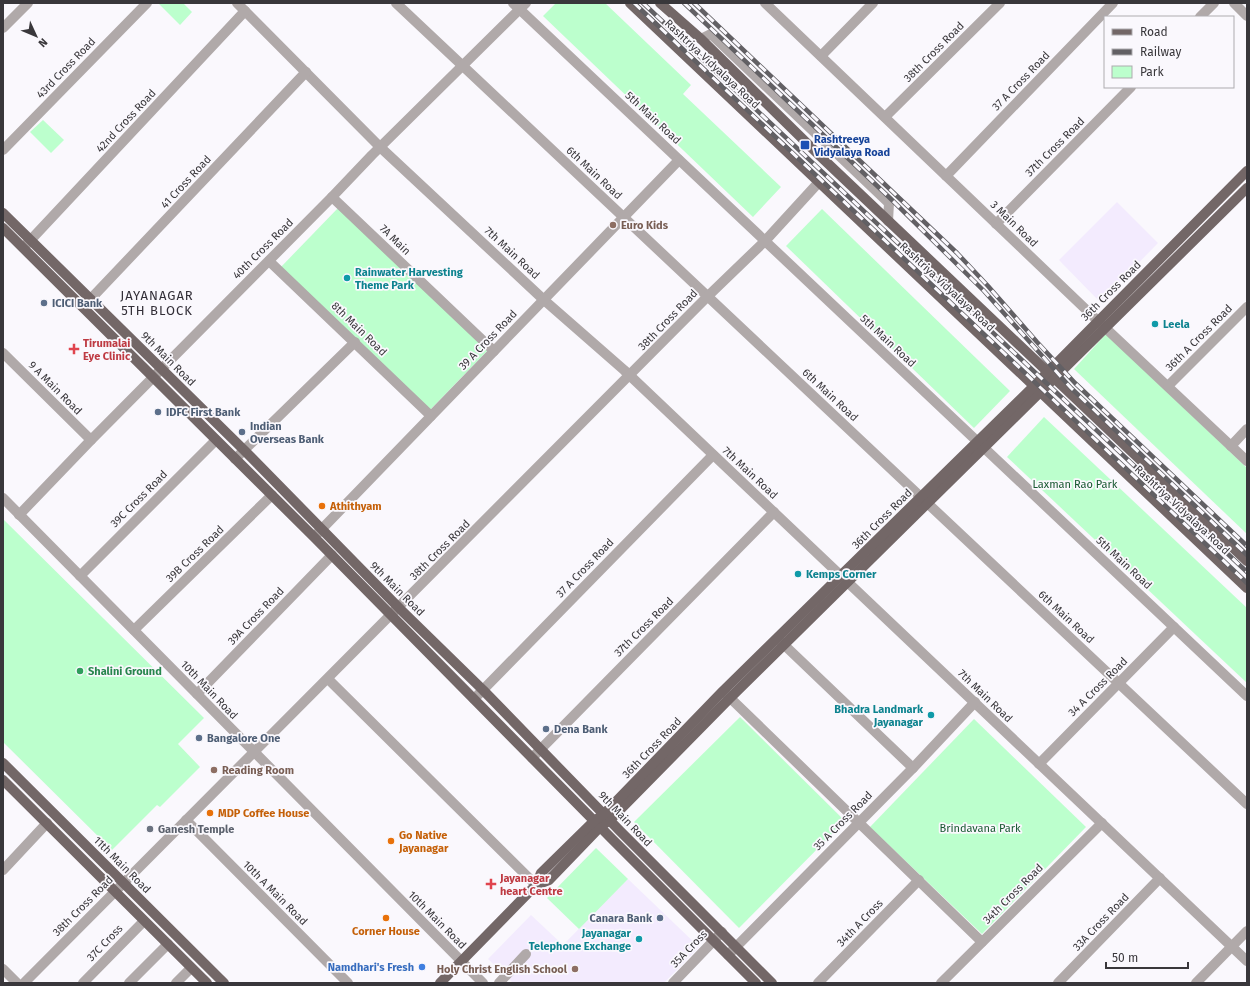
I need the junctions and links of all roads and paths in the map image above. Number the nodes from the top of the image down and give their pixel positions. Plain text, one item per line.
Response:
1 (28, 3) edge
2 (147, 3) edge
3 (237, 3) edge
4 (396, 3) edge
5 (630, 3) edge
6 (660, 3) edge
7 (765, 3) edge
8 (873, 3) edge
9 (1000, 3) edge
10 (1113, 3) edge
11 (1214, 3) edge
12 (1234, 3) edge
13 (519, 5) edge
14 (245, 11) junction
15 (1201, 16) edge
16 (1247, 16) edge
17 (3, 28) edge
18 (821, 56) junction
19 (463, 66) junction
20 (306, 72) junction
21 (1130, 88) edge
22 (885, 117) junction
23 (380, 147) junction
24 (3, 150) edge
25 (679, 160) junction
26 (1247, 171) edge
27 (946, 176) junction
28 (819, 182) junction
29 (1247, 188) edge
30 (332, 197) junction
31 (3, 214) edge
32 (623, 217) junction
33 (996, 224) junction
34 (3, 228) edge
35 (765, 241) junction
36 (27, 244) junction
37 (269, 261) junction
38 (708, 296) junction
39 (91, 299) junction
40 (544, 300) junction
41 (83, 307) junction
42 (1247, 308) edge
43 (1101, 325) junction
44 (355, 342) junction
45 (494, 351) junction
46 (3, 353) edge
47 (161, 369) junction
48 (154, 376) junction
49 (630, 376) junction
50 (1050, 376) junction
51 (1168, 386) junction
52 (1037, 389) junction
53 (431, 416) junction
54 (1247, 429) edge
55 (91, 440) junction
56 (216, 440) junction
57 (981, 444) junction
58 (1231, 446) junction
59 (244, 450) junction
60 (713, 455) junction
61 (235, 459) junction
62 (1247, 461) edge
63 (272, 495) junction
64 (3, 498) edge
65 (924, 500) junction
66 (774, 512) junction
67 (19, 515) junction
68 (322, 530) junction
69 (314, 537) junction
70 (332, 555) junction
71 (1247, 561) edge
72 (80, 576) junction
73 (844, 579) junction
74 (1247, 588) edge
75 (399, 607) junction
76 (391, 615) junction
77 (1174, 627) junction
78 (134, 630) junction
79 (780, 642) junction
80 (328, 678) junction
81 (1118, 683) junction
82 (483, 690) junction
83 (197, 694) junction
84 (726, 695) junction
85 (1247, 696) edge
86 (474, 699) junction
87 (975, 702) junction
88 (541, 749) junction
89 (253, 752) junction
90 (532, 758) junction
91 (3, 763) edge
92 (1039, 764) junction
93 (913, 768) junction
94 (3, 780) edge
95 (1247, 804) edge
96 (607, 817) junction
97 (186, 820) junction
98 (858, 822) junction
99 (1102, 823) junction
100 (47, 824) junction
101 (597, 824) junction
102 (3, 870) edge
103 (1160, 878) junction
104 (919, 880) junction
105 (123, 883) junction
106 (536, 885) junction
107 (115, 892) junction
108 (144, 921) junction
109 (1247, 931) edge
110 (722, 932) junction
111 (713, 941) junction
112 (982, 942) junction
113 (168, 944) junction
114 (1232, 946) junction
115 (736, 947) junction
116 (526, 954) dead end
117 (728, 955) junction
118 (461, 961) junction
119 (1247, 961) edge
120 (191, 968) junction
121 (3, 969) edge
122 (17, 983) edge
123 (24, 983) edge
124 (83, 983) edge
125 (129, 983) edge
126 (176, 983) edge
127 (207, 983) edge
128 (224, 983) edge
129 (348, 983) edge
130 (440, 983) edge
131 (484, 983) edge
132 (499, 983) edge
133 (673, 983) edge
134 (756, 983) edge
135 (772, 983) edge
136 (818, 983) edge
137 (941, 983) edge
138 (1058, 983) edge
139 (1196, 983) edge

1 - 17 street
2 - 24 street, 43rd Cross Road
3 - 14 street, 7th Main Road
4 - 19 street, 6th Main Road
5 - 28 main road, Rashtriya Vidyalaya Road
6 - 50 main road, Rashtriya Vidyalaya Road
7 - 18 street, 3 Main Road
8 - 18 street
9 - 22 street, 38th Cross Road
10 - 27 street, 37 A Cross Road
11 - 15 street
12 - 16 street
13 - 19 street, 40th Cross Road
13 - 25 street, 5th Main Road
14 - 20 street, 7th Main Road
14 - 36 street, 42nd Cross Road
18 - 22 street, 3 Main Road
19 - 23 street, 40th Cross Road
19 - 32 street, 6th Main Road
20 - 23 street, 7th Main Road
20 - 39 street, 41 Cross Road
21 - 33 street, 37th Cross Road
22 - 27 street, 3 Main Road
23 - 30 street, 40th Cross Road
23 - 40 street, 7th Main Road
25 - 32 street, 39 A Cross Road
25 - 35 street, 5th Main Road
26 - 43 main road, 36th Cross Road
27 - 33 street, 3 Main Road
28 - 35 street, 38th Cross Road
28 - 52 main road, Rashtriya Vidyalaya Road
29 - 43 main road, 36th Cross Road
30 - 37 street, 40th Cross Road
30 - 45 street, 7A Main
31 - 36 main road, 9th Main Road
32 - 38 street, 6th Main Road
32 - 40 street, 39 A Cross Road
33 - 43 street, 3 Main Road
34 - 36 main road, 9th Main Road
35 - 38 street, 38th Cross Road
35 - 57 street, 5th Main Road
36 - 39 main road, 9th Main Road
36 - 41 main road, 9th Main Road
37 - 44 street, 8th Main Road
37 - 47 street, 40th Cross Road
38 - 49 street, 38th Cross Road
38 - 65 street, 6th Main Road
39 - 41 street, 41 Cross Road
39 - 47 main road, 9th Main Road
40 - 45 street, 39 A Cross Road
40 - 49 street, 7th Main Road
41 - 48 main road, 9th Main Road
42 - 51 street, 36th A Cross Road
43 - 50 main road, 36th Cross Road
43 - 51 street, 3 Main Road
44 - 53 street, 8th Main Road
44 - 59 street
45 - 53 street, 39 A Cross Road
46 - 55 street, 9 A Main Road
47 - 48 street, 40th Cross Road
47 - 59 main road, 9th Main Road
48 - 55 street, 40th Cross Road
48 - 56 main road, 9th Main Road
49 - 60 street, 7th Main Road
49 - 75 street, 38th Cross Road
50 - 52 main road, 36th Cross Road
50 - 71 main road, Rashtriya Vidyalaya Road
51 - 58 street, 3 Main Road
52 - 57 main road, 36th Cross Road
52 - 74 main road, Rashtriya Vidyalaya Road
53 - 68 street, 39 A Cross Road
54 - 58 street
55 - 67 street, 40th Cross Road
56 - 61 main road, 9th Main Road
56 - 72 street, 39C Cross Road
57 - 65 main road, 36th Cross Road
57 - 77 street, 5th Main Road
58 - 62 street, 3 Main Road
59 - 61 street
59 - 68 main road, 9th Main Road
60 - 66 street, 7th Main Road
60 - 82 street, 37 A Cross Road
61 - 63 main road, 9th Main Road
63 - 69 main road, 9th Main Road
63 - 78 street, 39B Cross Road
64 - 67 street, 10th Main Road
65 - 73 main road, 36th Cross Road
65 - 81 street, 6th Main Road
66 - 73 street, 7th Main Road
66 - 88 street, 37th Cross Road
67 - 72 street, 10th Main Road
68 - 69 street, 39 A Cross Road
68 - 75 main road, 9th Main Road
69 - 70 main road, 9th Main Road
70 - 76 main road, 9th Main Road
70 - 83 street, 39A Cross Road
72 - 78 street, 10th Main Road
73 - 79 main road, 36th Cross Road
73 - 87 street, 7th Main Road
75 - 76 street, 38th Cross Road
75 - 82 main road, 9th Main Road
76 - 80 street, 38th Cross Road
76 - 86 main road, 9th Main Road
77 - 81 street, 34 A Cross Road
77 - 85 street, 5th Main Road
78 - 83 street, 10th Main Road
79 - 84 main road, 36th Cross Road
79 - 93 street
80 - 89 street, 38th Cross Road
80 - 106 street
81 - 92 street, 34 A Cross Road
81 - 95 street, 6th Main Road
82 - 86 street, 37 A Cross Road
82 - 88 main road, 9th Main Road
83 - 89 street, 10th Main Road
84 - 96 main road, 36th Cross Road
84 - 98 street
86 - 90 main road, 9th Main Road
87 - 92 street, 7th Main Road
87 - 93 street, 35 A Cross Road
88 - 90 street, 37th Cross Road
88 - 96 main road, 9th Main Road
89 - 97 street, 38th Cross Road
89 - 118 street, 10th Main Road
90 - 101 main road, 9th Main Road
91 - 105 main road, 11th Main Road
92 - 99 street, 7th Main Road
93 - 98 street, 35 A Cross Road
94 - 100 main road
96 - 101 main road, 36th Cross Road
96 - 110 main road, 9th Main Road
97 - 105 street, 38th Cross Road
97 - 129 street, 10th A Main Road
98 - 104 street
98 - 115 street, 35 A Cross Road
99 - 103 street, 7th Main Road
99 - 112 street, 34th Cross Road
100 - 102 street
100 - 107 main road
101 - 106 main road, 36th Cross Road
101 - 111 main road, 9th Main Road
103 - 114 street, 7th Main Road
103 - 138 street, 33A Cross Road
104 - 112 street
104 - 136 street, 34th A Cross
105 - 107 street, 38th Cross Road
105 - 128 main road, 11th Main Road
106 - 118 main road, 36th Cross Road
107 - 108 main road
107 - 123 street, 38th Cross Road
108 - 113 main road
108 - 124 street, 37C Cross
109 - 114 street
110 - 111 street, 35A Cross
110 - 115 main road, 9th Main Road
111 - 117 main road, 9th Main Road
111 - 133 street, 35A Cross
112 - 137 street, 34th Cross Road
113 - 120 main road
113 - 125 street
114 - 119 street, 7th Main Road
114 - 139 street
115 - 117 street, 35 A Cross Road
115 - 135 main road, 9th Main Road
116 - 132 street
117 - 134 main road, 9th Main Road
118 - 130 main road, 36th Cross Road
118 - 131 street, 10th Main Road
120 - 126 street
120 - 127 main road
121 - 122 street

